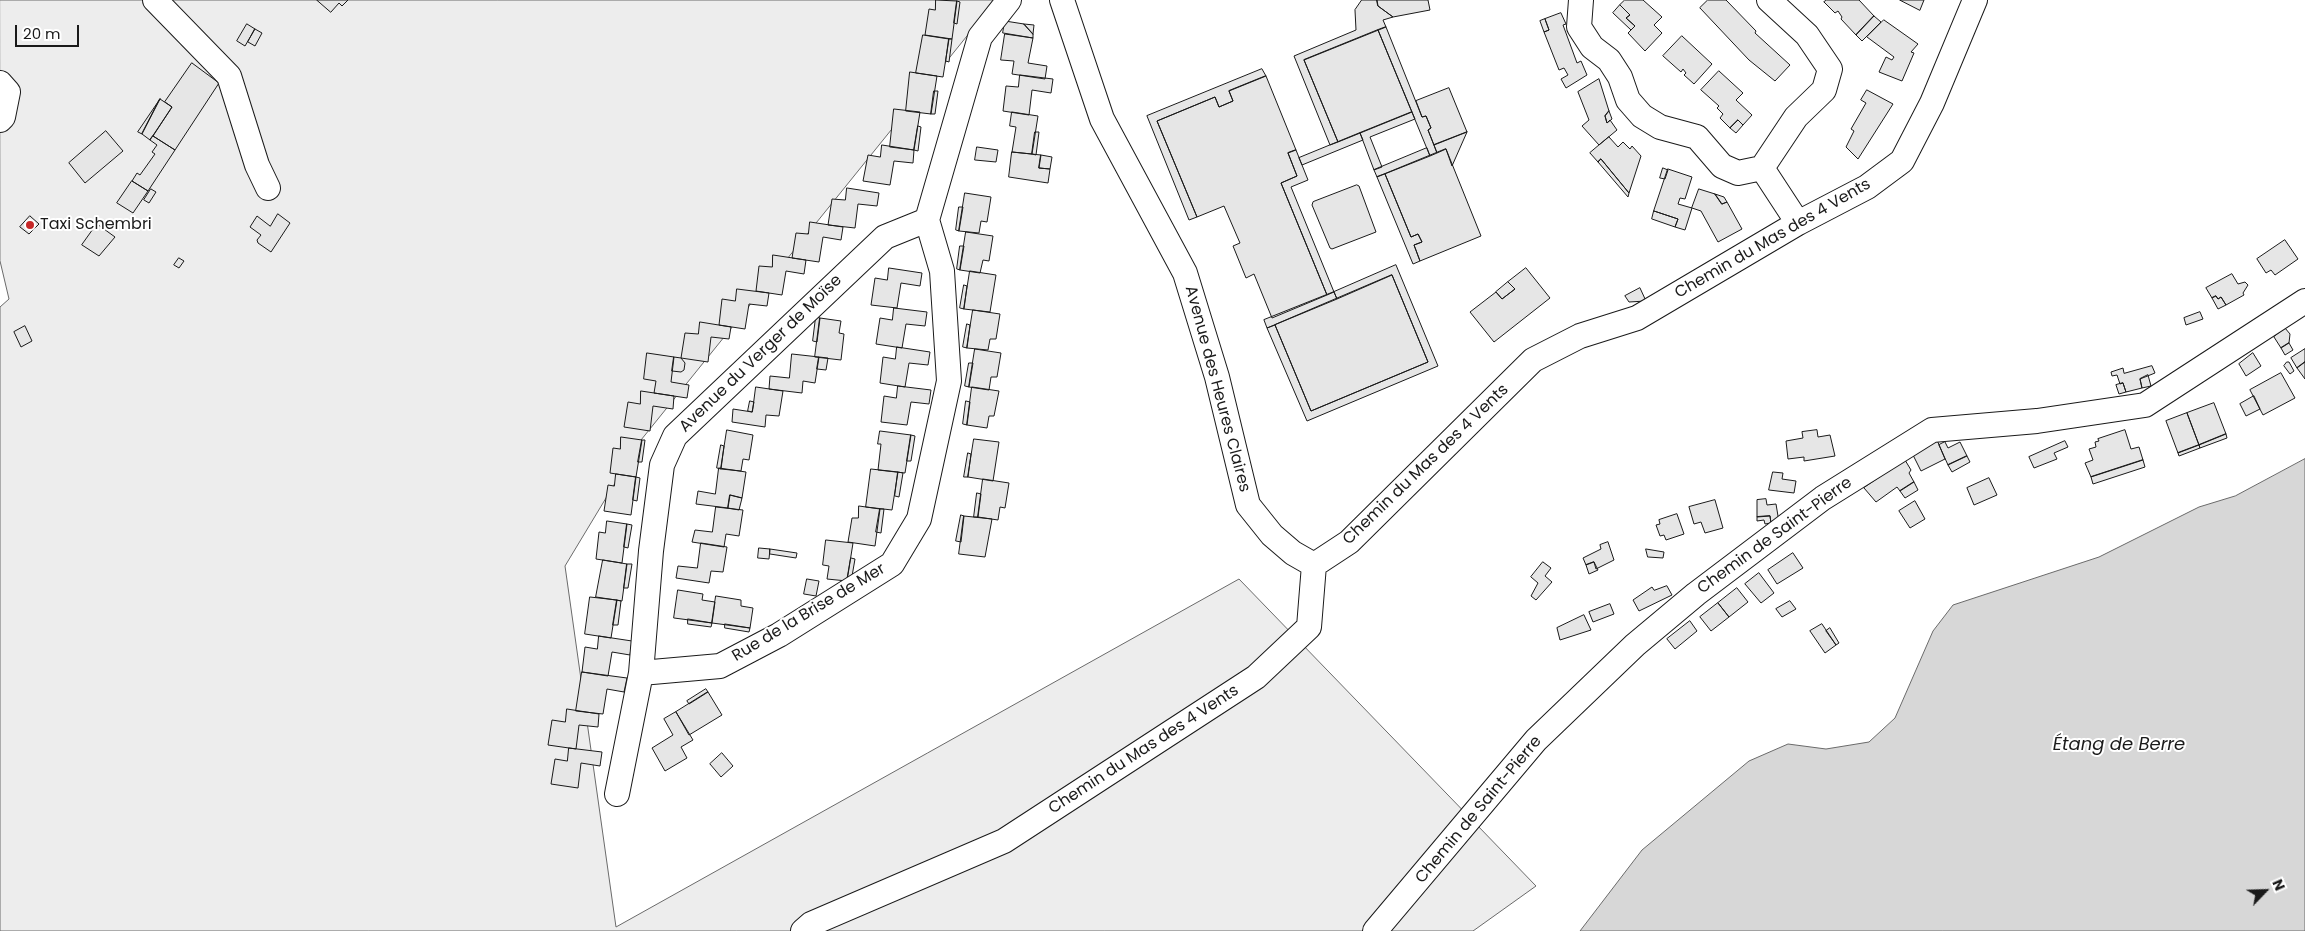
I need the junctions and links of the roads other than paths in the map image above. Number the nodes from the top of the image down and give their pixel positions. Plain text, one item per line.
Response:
1 (155, 0) edge
2 (1009, 0) edge
3 (1062, 0) edge
4 (1582, 0) edge
5 (1769, 0) edge
6 (1975, 0) edge
7 (0, 83) edge
8 (0, 120) edge
9 (1762, 168) junction
10 (268, 188) dead end
11 (927, 220) junction
12 (1798, 223) junction
13 (2305, 301) edge
14 (1314, 565) junction
15 (641, 673) junction
16 (617, 794) dead end
17 (803, 931) edge
18 (1375, 931) edge

1 - 10 street
2 - 11 street
3 - 14 street, Avenue des Heures Claires
4 - 9 street
5 - 9 street
6 - 12 street, Chemin du Mas des 4 Vents
7 - 8 street
9 - 12 street
11 - 15 street, Avenue du Verger de Moïse
11 - 15 street, Rue de la Brise de Mer
12 - 14 street, Chemin du Mas des 4 Vents
13 - 18 street, Chemin de Saint-Pierre
14 - 17 street, Chemin du Mas des 4 Vents
15 - 16 street, Avenue du Verger de Moïse

